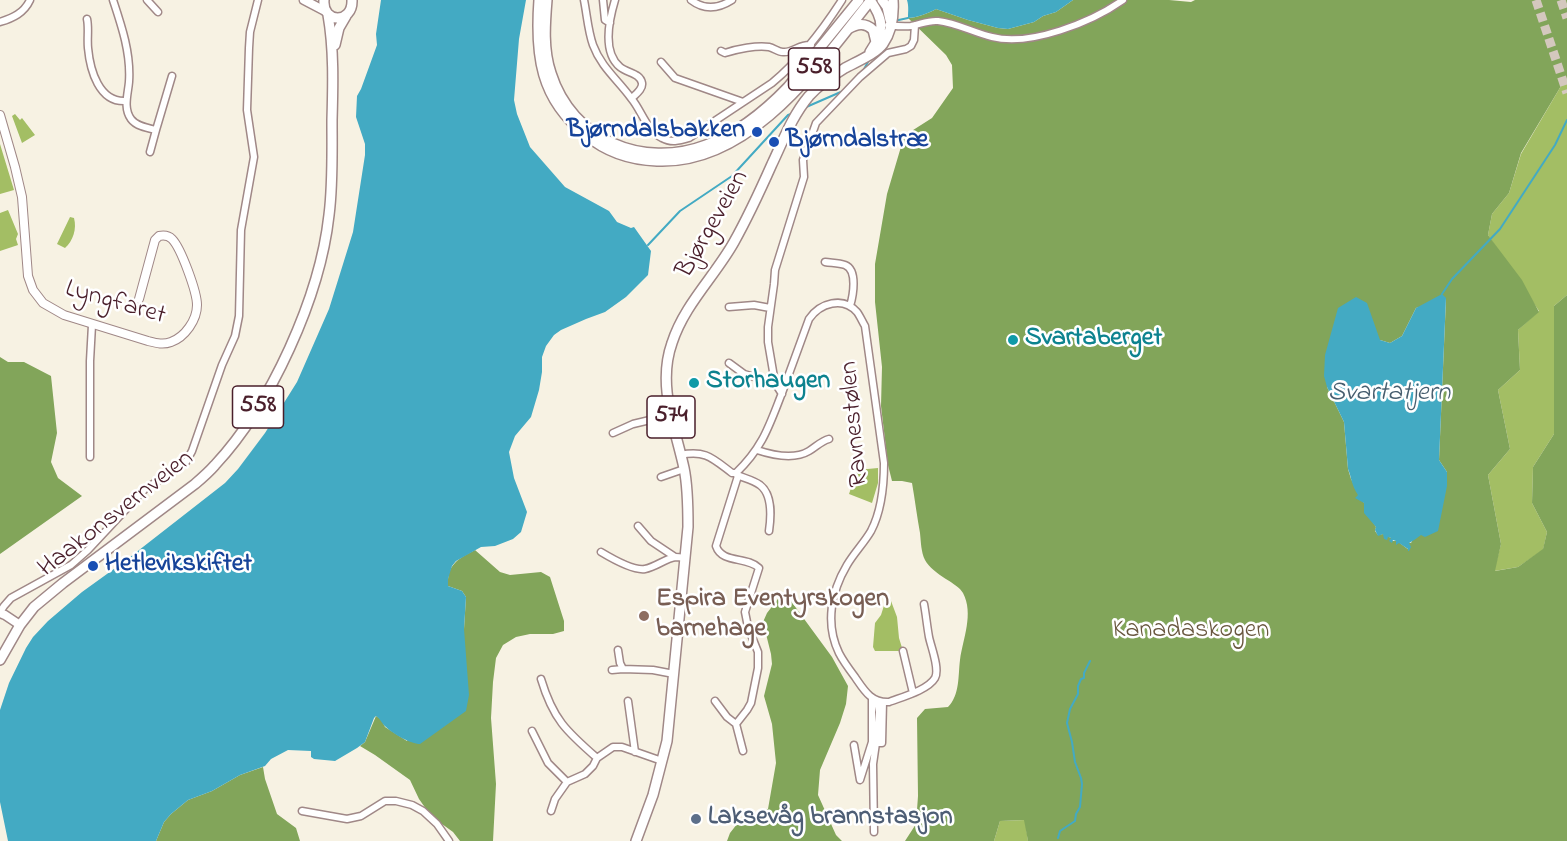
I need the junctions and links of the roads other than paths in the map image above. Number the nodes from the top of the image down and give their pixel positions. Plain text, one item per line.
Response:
1 (30, 0) edge
2 (113, 0) edge
3 (147, 0) edge
4 (258, 0) edge
5 (304, 0) edge
6 (324, 0) edge
7 (352, 0) edge
8 (539, 0) edge
9 (547, 0) edge
10 (584, 0) edge
11 (603, 0) edge
12 (615, 0) edge
13 (691, 0) edge
14 (732, 0) edge
15 (842, 0) edge
16 (859, 0) edge
17 (870, 0) edge
18 (882, 0) edge
19 (893, 0) edge
20 (1123, 0) edge
21 (158, 12) dead end
22 (327, 13) junction
23 (346, 16) junction
24 (87, 19) dead end
25 (0, 22) edge
26 (610, 23) junction
27 (886, 25) junction
28 (915, 25) junction
29 (846, 31) junction
30 (876, 43) junction
31 (811, 45) junction
32 (721, 51) dead end
33 (869, 54) junction
34 (332, 56) junction
35 (661, 62) dead end
36 (172, 76) dead end
37 (632, 98) junction
38 (126, 101) junction
39 (743, 102) junction
40 (0, 115) edge
41 (156, 130) junction
42 (150, 152) dead end
43 (825, 262) dead end
44 (139, 299) dead end
45 (850, 306) junction
46 (729, 307) dead end
47 (770, 308) junction
48 (92, 325) junction
49 (729, 363) dead end
50 (775, 383) junction
51 (782, 393) junction
52 (671, 415) junction
53 (613, 433) dead end
54 (829, 439) dead end
55 (757, 450) junction
56 (680, 455) junction
57 (90, 457) dead end
58 (684, 470) junction
59 (737, 474) junction
60 (661, 477) dead end
61 (638, 526) dead end
62 (769, 531) dead end
63 (601, 552) dead end
64 (675, 557) junction
65 (686, 557) junction
66 (924, 604) dead end
67 (0, 613) edge
68 (20, 625) junction
69 (618, 650) dead end
70 (903, 651) dead end
71 (0, 660) edge
72 (623, 669) junction
73 (612, 670) dead end
74 (674, 674) junction
75 (541, 679) dead end
76 (913, 693) junction
77 (628, 701) dead end
78 (715, 701) dead end
79 (877, 701) junction
80 (735, 724) junction
81 (532, 731) dead end
82 (874, 743) junction
83 (854, 746) dead end
84 (743, 751) dead end
85 (635, 752) junction
86 (597, 758) junction
87 (662, 761) junction
88 (567, 782) junction
89 (551, 811) dead end
90 (302, 812) dead end
91 (874, 832) dead end
92 (449, 841) edge
93 (636, 841) edge

1 - 25 street
2 - 38 street
3 - 21 street
4 - 67 street
5 - 22 main road
6 - 22 main road, 558
7 - 23 main road, 558
8 - 29 main road, 558
9 - 16 main road, 558
10 - 37 street
11 - 26 street
12 - 26 street
13 - 14 street
15 - 31 street
17 - 27 main road
17 - 29 main road, 558
18 - 27 main road
19 - 27 main road, Bjørgeveien / 574
20 - 28 street
22 - 23 main road
22 - 34 main road, Haakonsvernveien / 558
23 - 34 main road, Haakonsvernveien / 558
24 - 38 street
26 - 37 street
27 - 28 street
27 - 30 main road, Bjørgeveien / 574
27 - 33 main road, Bjørgeveien / 574
28 - 47 street
29 - 30 main road
30 - 33 main road, Bjørgeveien / 574
31 - 32 street
31 - 39 street
33 - 52 main road, Bjørgeveien / 574
34 - 68 main road, Haakonsvernveien / 558
35 - 39 street
36 - 41 street
37 - 39 street
38 - 41 street
40 - 48 street, Lyngfaret
41 - 42 street
43 - 45 street
44 - 48 street, Lyngfaret
45 - 51 street
45 - 79 street, Ravnestølen
46 - 47 street
47 - 50 street
48 - 57 street
49 - 50 street
50 - 51 street
51 - 55 street
52 - 53 street
52 - 56 main road, Bjørgeveien / 574
54 - 55 street, Ravnestølen
55 - 59 street
56 - 58 main road, Bjørgeveien / 574
56 - 59 street
58 - 60 street
58 - 65 main road, Bjørgeveien / 574
59 - 62 street
59 - 80 street
61 - 64 street
63 - 64 street
64 - 65 street
65 - 74 main road, Bjørgeveien / 574
66 - 76 street
67 - 68 main road
68 - 71 main road, Haakonsvernveien / 558
69 - 72 street
70 - 76 street
72 - 73 street
72 - 74 street
74 - 87 main road, Bjørgeveien / 574
75 - 86 street
76 - 79 street
77 - 85 street
78 - 80 street
79 - 82 street
79 - 82 street
80 - 84 street
81 - 88 street
82 - 83 street
82 - 91 street
85 - 86 street
85 - 87 street
86 - 88 street
87 - 93 main road, Bjørgeveien / 574
88 - 89 street
90 - 92 street

